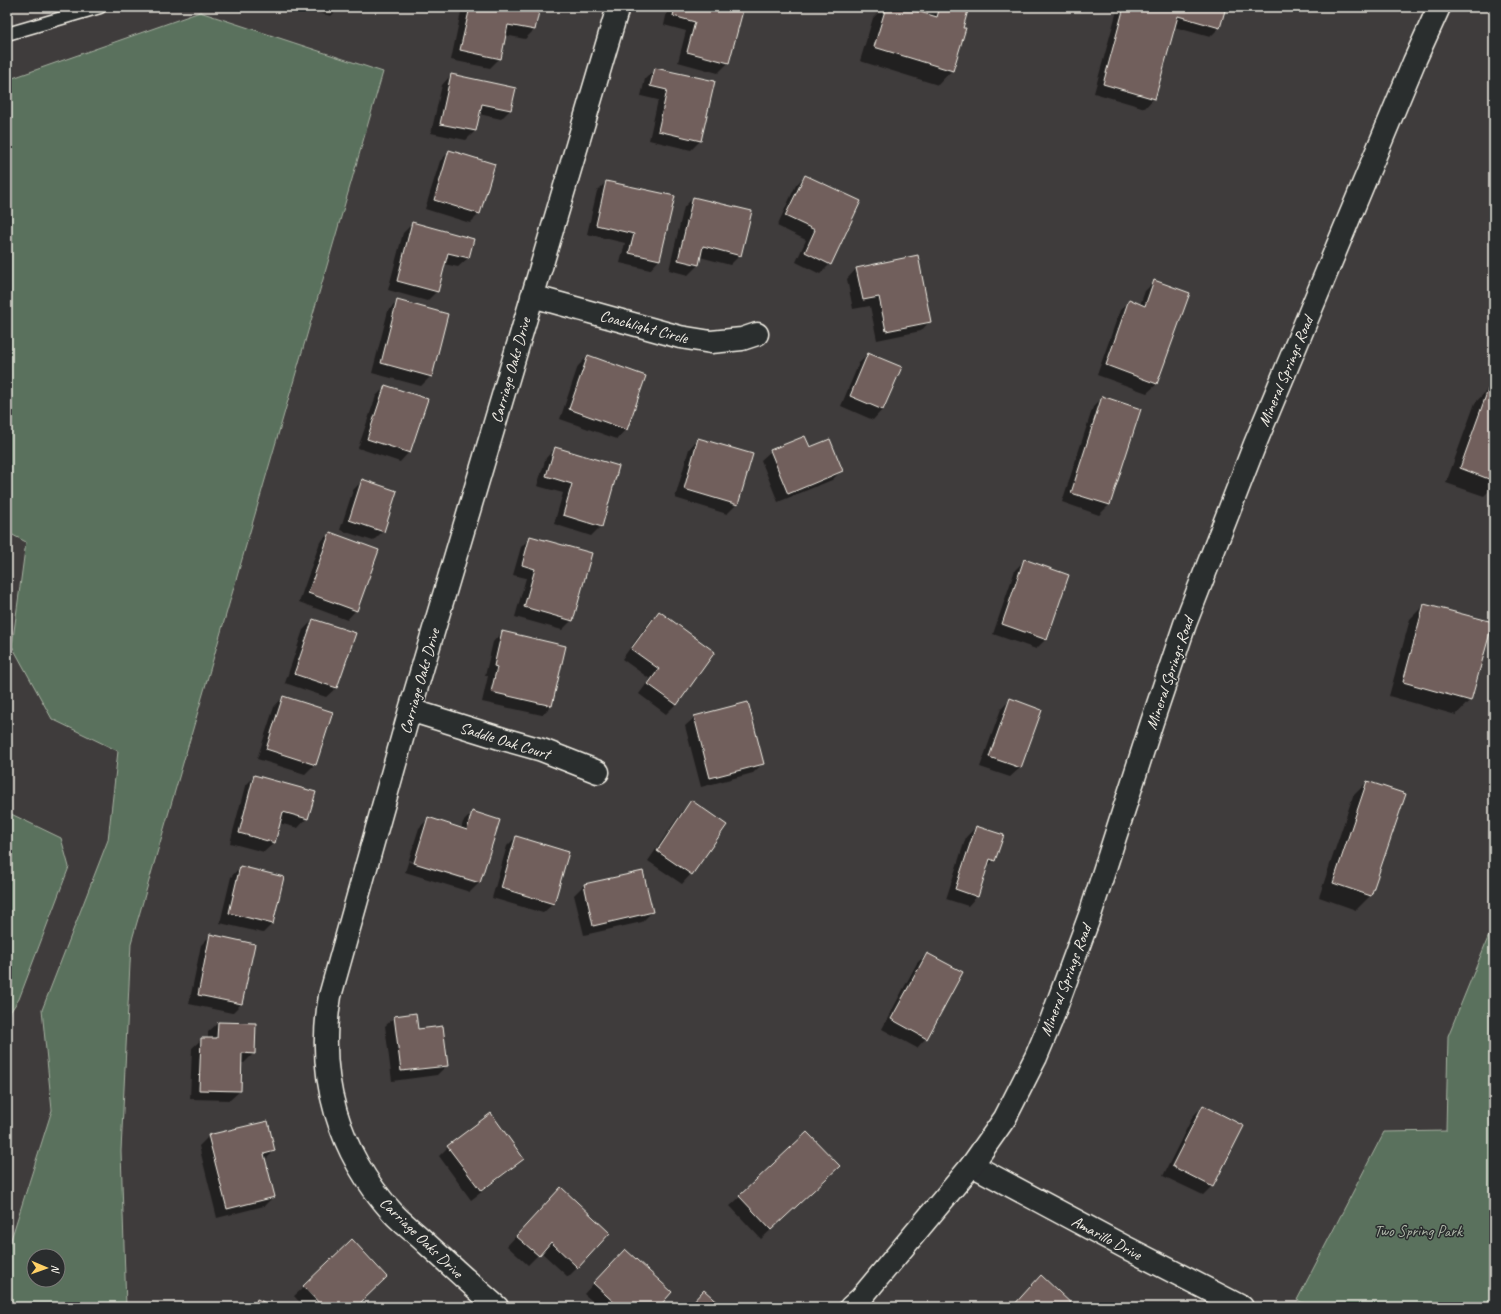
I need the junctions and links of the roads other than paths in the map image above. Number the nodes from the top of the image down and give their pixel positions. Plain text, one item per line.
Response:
1 (100, 7) edge
2 (618, 7) edge
3 (1439, 7) edge
4 (7, 34) edge
5 (532, 296) junction
6 (757, 334) dead end
7 (410, 710) junction
8 (598, 772) dead end
9 (972, 1165) junction
10 (496, 1307) edge
11 (851, 1307) edge
12 (1242, 1307) edge

1 - 4 lane
2 - 5 street, Carriage Oaks Drive
3 - 9 street, Mineral Springs Road
5 - 6 street, Coachlight Circle
5 - 7 street, Carriage Oaks Drive
7 - 8 street, Saddle Oak Court
7 - 10 street, Carriage Oaks Drive
9 - 11 street, Mineral Springs Road
9 - 12 street, Amarillo Drive

